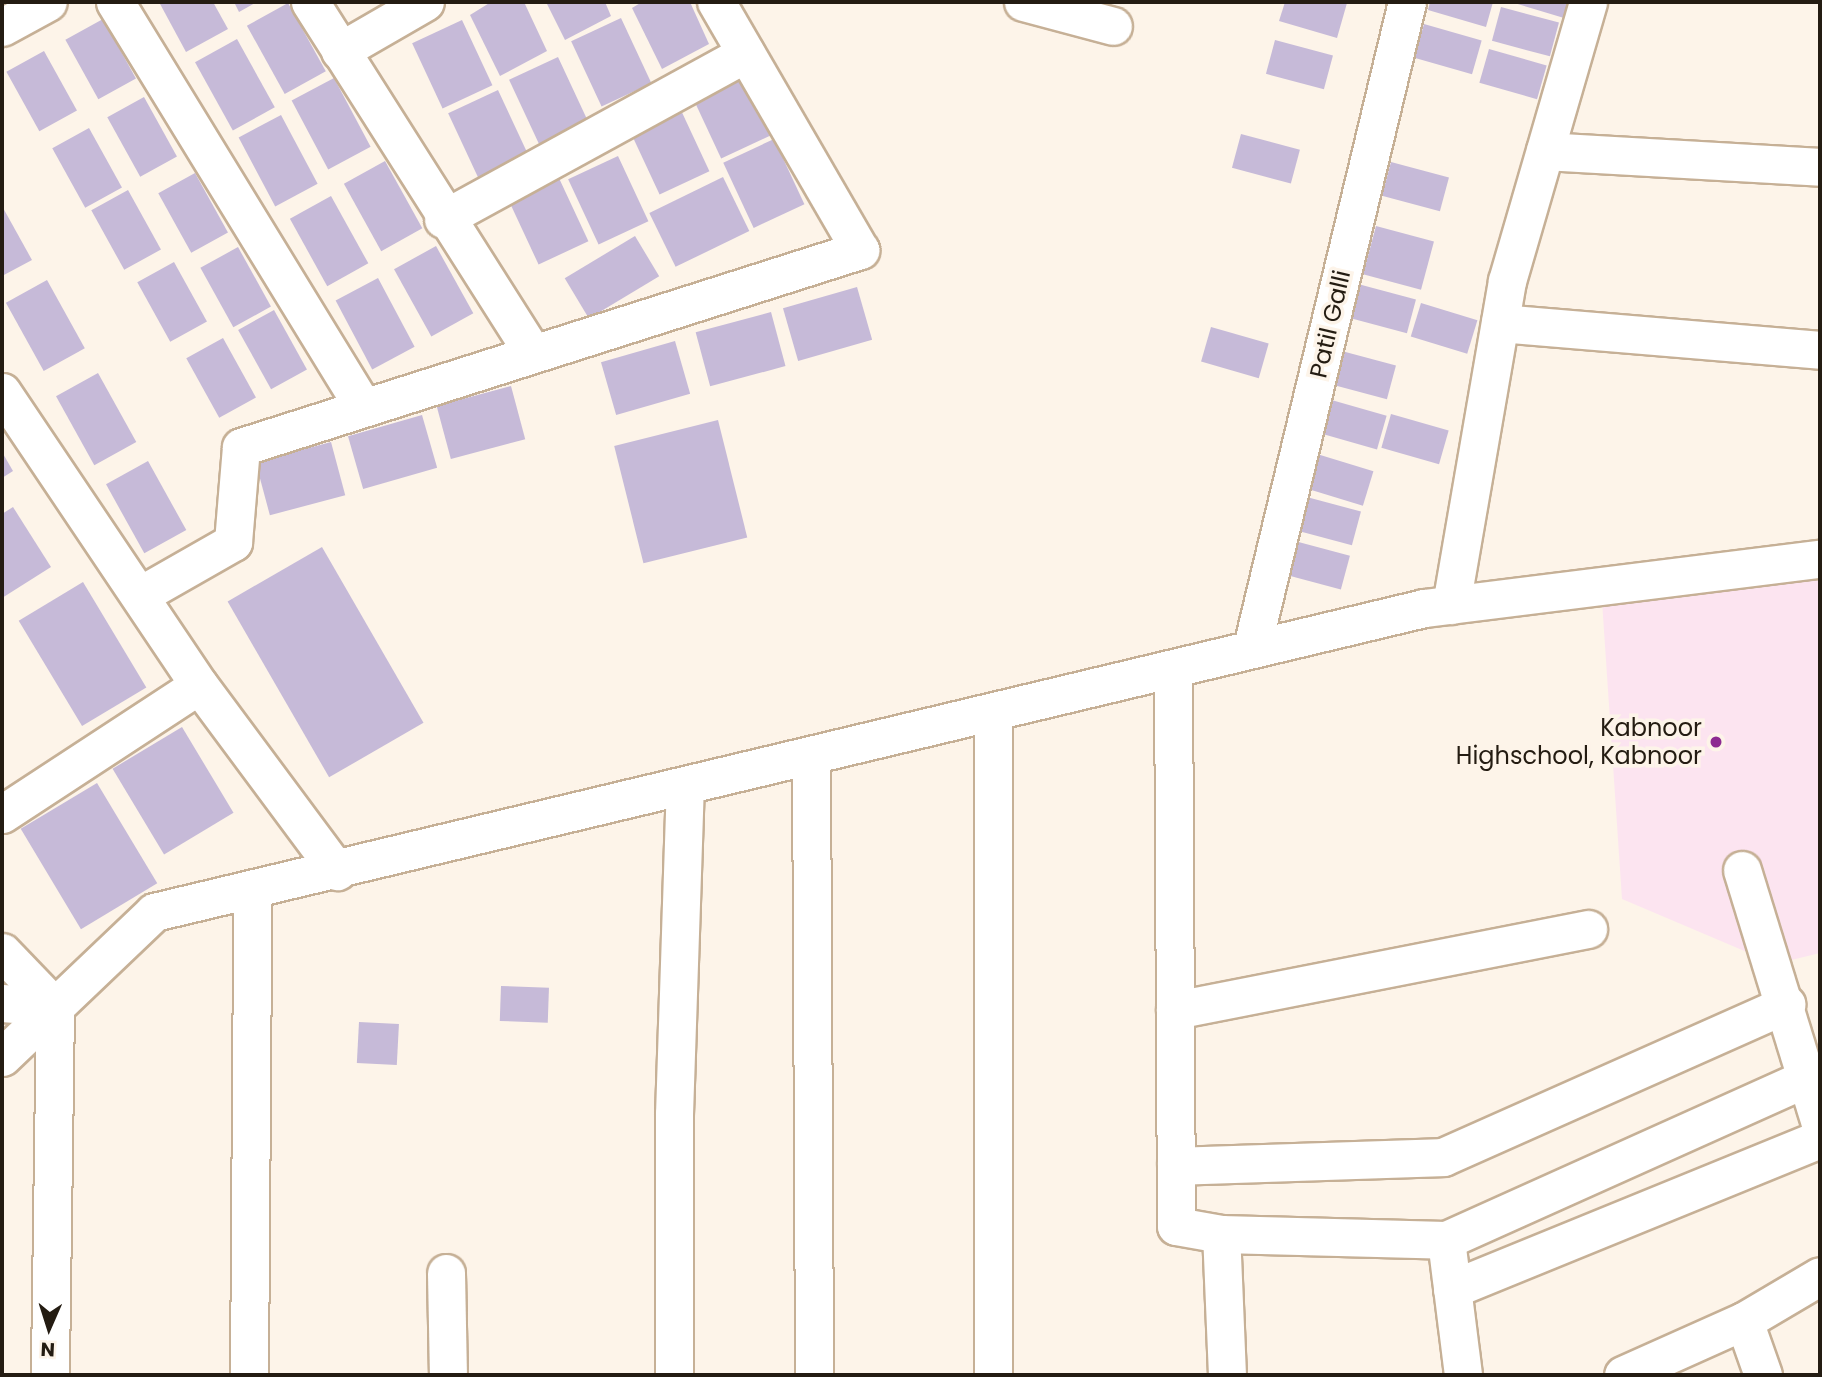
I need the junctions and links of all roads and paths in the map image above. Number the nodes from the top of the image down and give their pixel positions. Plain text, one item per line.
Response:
1 (48, 2) edge
2 (115, 2) edge
3 (310, 2) edge
4 (425, 2) edge
5 (716, 2) edge
6 (1023, 2) edge
7 (1407, 2) edge
8 (1588, 2) edge
9 (1113, 26) dead end
10 (2, 27) edge
11 (340, 51) junction
12 (746, 52) junction
13 (1545, 151) junction
14 (1820, 167) edge
15 (443, 219) junction
16 (1500, 323) junction
17 (531, 350) junction
18 (1820, 350) edge
19 (2, 392) edge
20 (362, 405) junction
21 (1820, 559) edge
22 (142, 594) junction
23 (1451, 605) junction
24 (1252, 647) junction
25 (1173, 669) junction
26 (199, 685) junction
27 (993, 712) junction
28 (811, 756) junction
29 (685, 787) junction
30 (2, 814) edge
31 (1742, 870) dead end
32 (337, 872) junction
33 (252, 890) junction
34 (1588, 929) dead end
35 (2, 952) edge
36 (2, 1003) edge
37 (1786, 1004) junction
38 (55, 1007) junction
39 (1175, 1010) junction
40 (2, 1057) edge
41 (1813, 1075) edge
42 (1820, 1124) edge
43 (1820, 1139) edge
44 (1176, 1166) junction
45 (1221, 1234) junction
46 (1446, 1240) junction
47 (446, 1273) dead end
48 (1820, 1276) edge
49 (1452, 1289) junction
50 (1744, 1321) junction
51 (50, 1375) edge
52 (249, 1375) edge
53 (448, 1375) edge
54 (674, 1375) edge
55 (814, 1375) edge
56 (993, 1375) edge
57 (1227, 1375) edge
58 (1463, 1375) edge
59 (1623, 1375) edge
60 (1763, 1375) edge

1 - 10 street
2 - 20 street
3 - 11 street
4 - 11 street
5 - 12 street
6 - 9 street
7 - 24 street, Patil Galli
8 - 13 street
11 - 15 street
12 - 15 street
12 - 17 street
13 - 14 street
13 - 16 street
15 - 17 street
16 - 18 street
16 - 23 street
17 - 20 street
19 - 22 street
20 - 22 street
21 - 23 street
22 - 26 street
23 - 24 street
24 - 25 street
25 - 27 street
25 - 39 street
26 - 30 street
26 - 32 street
27 - 28 street
27 - 56 street
28 - 29 street
28 - 55 street
29 - 32 street
29 - 54 street
31 - 37 street
32 - 33 street
33 - 38 street
33 - 52 street
34 - 39 street
35 - 38 street
36 - 38 street
37 - 41 street
37 - 44 street
38 - 40 street
38 - 51 street
39 - 44 street
41 - 42 street
41 - 46 street
43 - 49 street
44 - 45 street
45 - 46 street
45 - 57 street
46 - 49 street
47 - 53 street
48 - 50 street
49 - 58 street
50 - 59 street
50 - 60 street

